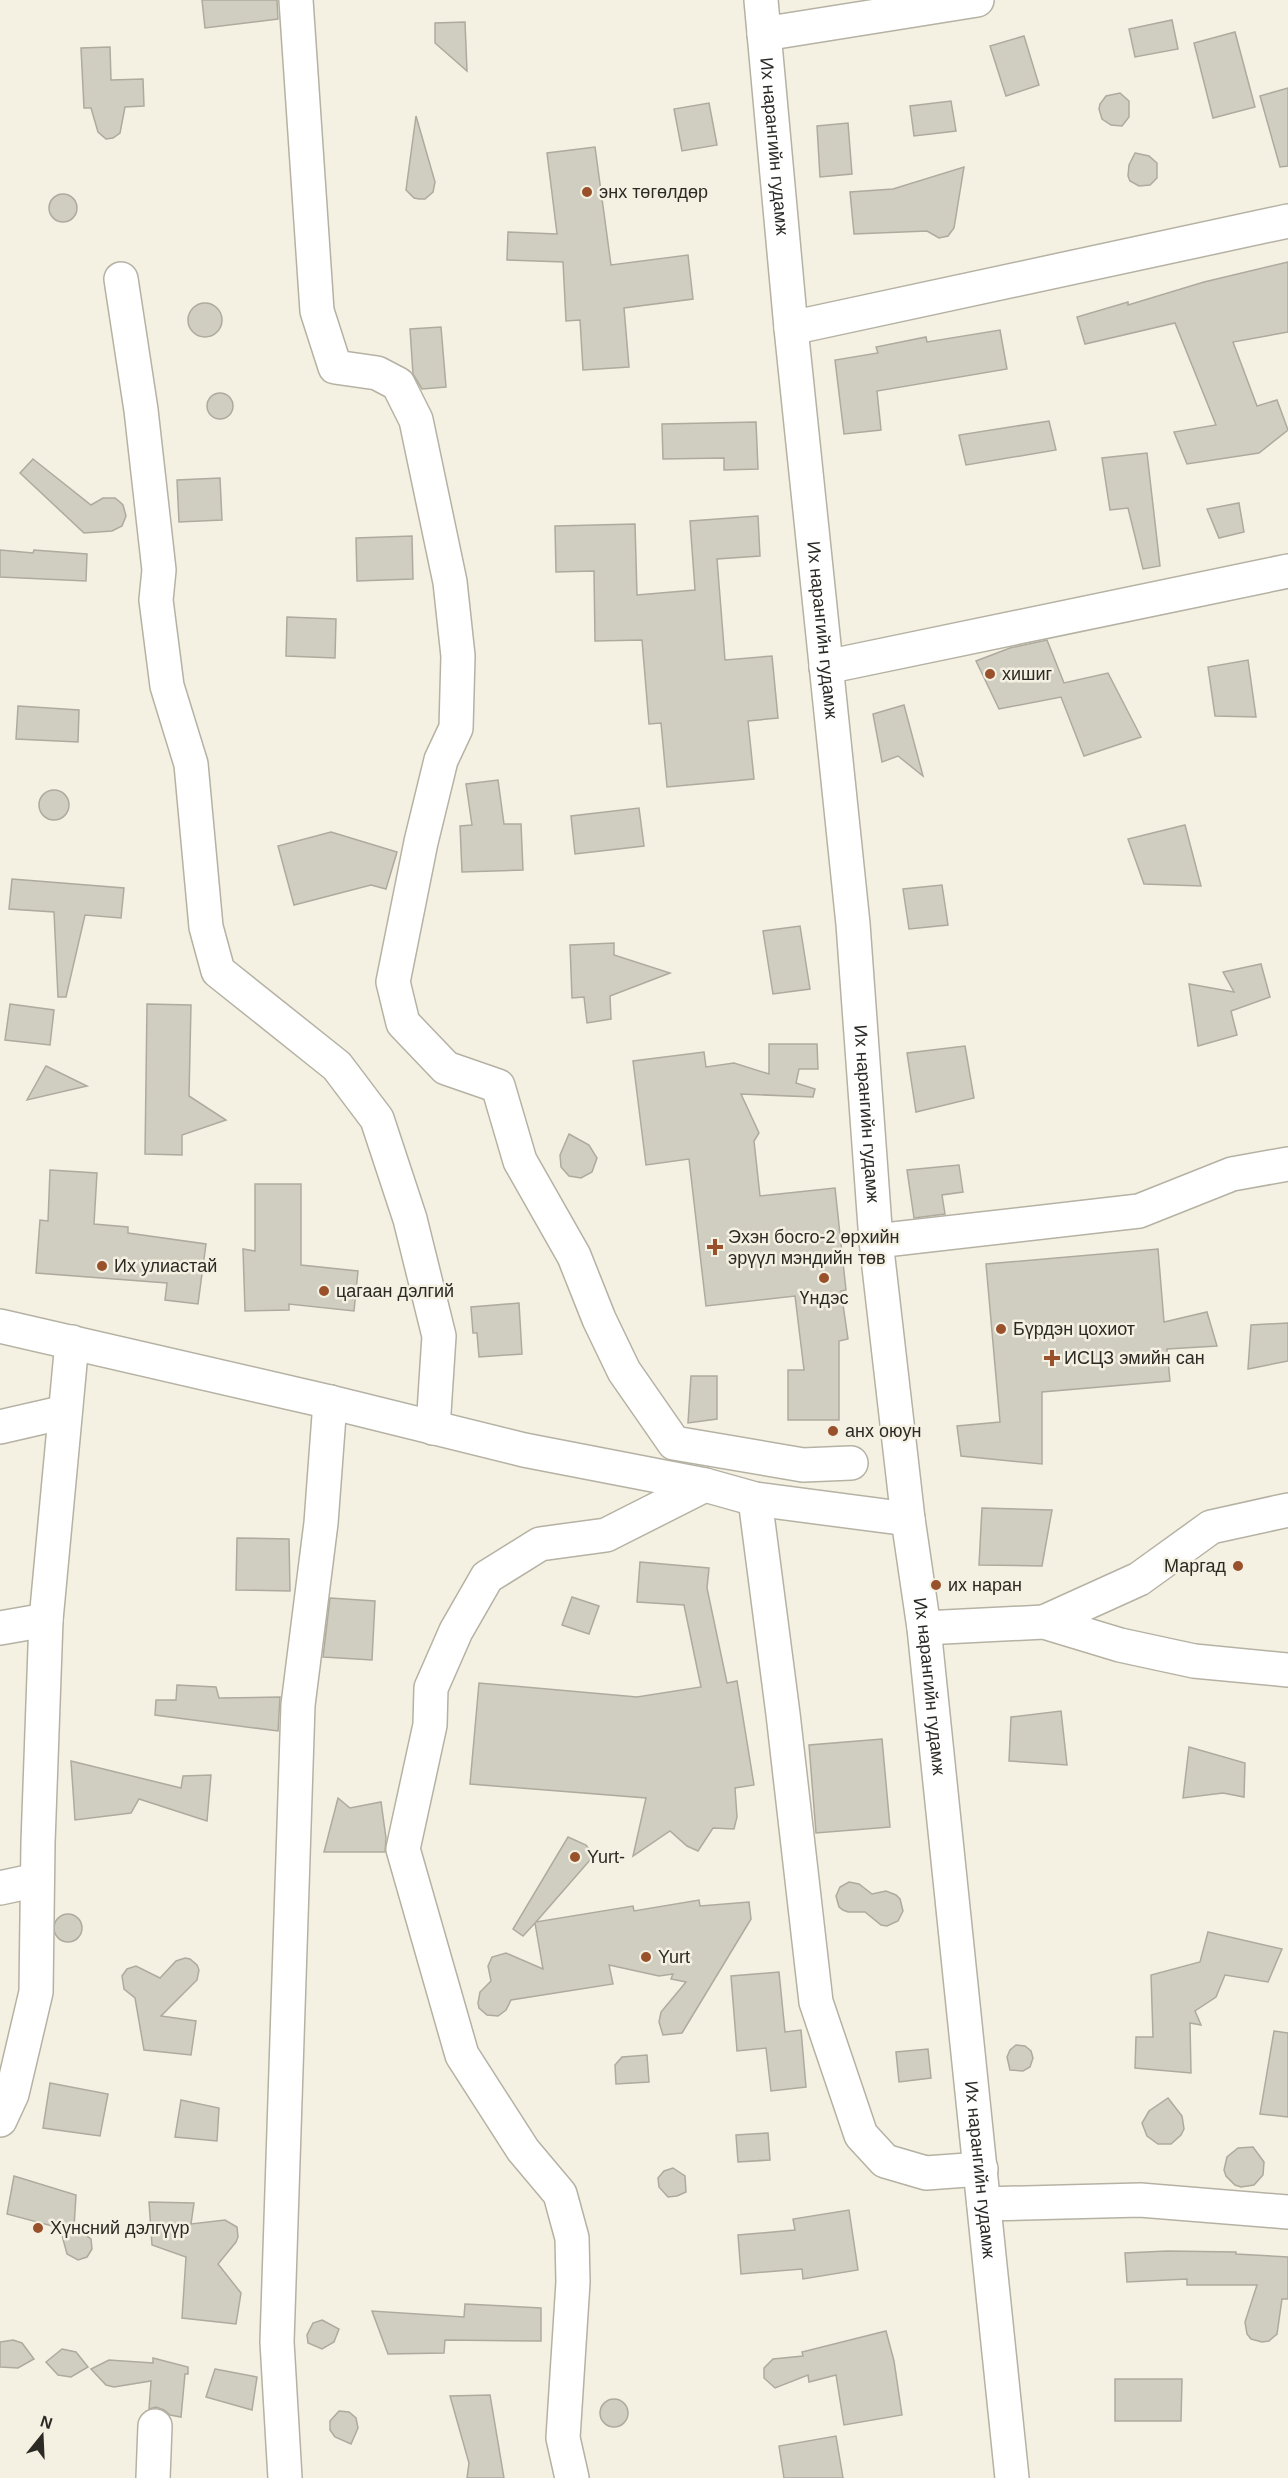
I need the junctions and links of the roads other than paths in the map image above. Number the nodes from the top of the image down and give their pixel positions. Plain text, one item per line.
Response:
1 (296, 0) edge
2 (761, 0) edge
3 (977, 0) edge
4 (765, 34) junction
5 (1288, 221) edge
6 (121, 279) dead end
7 (792, 328) junction
8 (1288, 571) edge
9 (826, 667) junction
10 (1288, 1164) edge
11 (876, 1241) junction
12 (0, 1326) edge
13 (72, 1342) junction
14 (330, 1402) junction
15 (65, 1412) junction
16 (0, 1427) edge
17 (433, 1428) junction
18 (851, 1463) dead end
19 (705, 1485) junction
20 (755, 1499) junction
21 (1288, 1510) edge
22 (908, 1519) junction
23 (46, 1620) junction
24 (1044, 1622) junction
25 (0, 1628) edge
26 (924, 1628) junction
27 (1288, 1671) edge
28 (37, 1880) junction
29 (0, 1888) edge
30 (0, 2120) edge
31 (981, 2169) junction
32 (984, 2204) junction
33 (1288, 2212) edge
34 (155, 2426) dead end
35 (153, 2478) edge
36 (285, 2478) edge
37 (572, 2478) edge
38 (1012, 2478) edge

1 - 18 street
2 - 4 street, Их нарангийн гудамж
3 - 4 street
4 - 7 street, Их нарангийн гудамж
5 - 7 street
6 - 17 street
7 - 9 street, Их нарангийн гудамж
8 - 9 street
9 - 11 street, Их нарангийн гудамж
10 - 11 street
11 - 22 street, Их нарангийн гудамж
12 - 13 street
13 - 14 street
13 - 15 street
14 - 17 street
14 - 36 street
15 - 16 street
15 - 23 street
17 - 19 street
19 - 20 street
19 - 37 street
20 - 22 street
20 - 31 street
21 - 24 street
22 - 26 street, Их нарангийн гудамж
23 - 25 street
23 - 28 street
24 - 26 street
24 - 27 street
26 - 31 street, Их нарангийн гудамж
28 - 29 street
28 - 30 street
31 - 32 street, Их нарангийн гудамж
32 - 33 street
32 - 38 street, Их нарангийн гудамж
34 - 35 street

